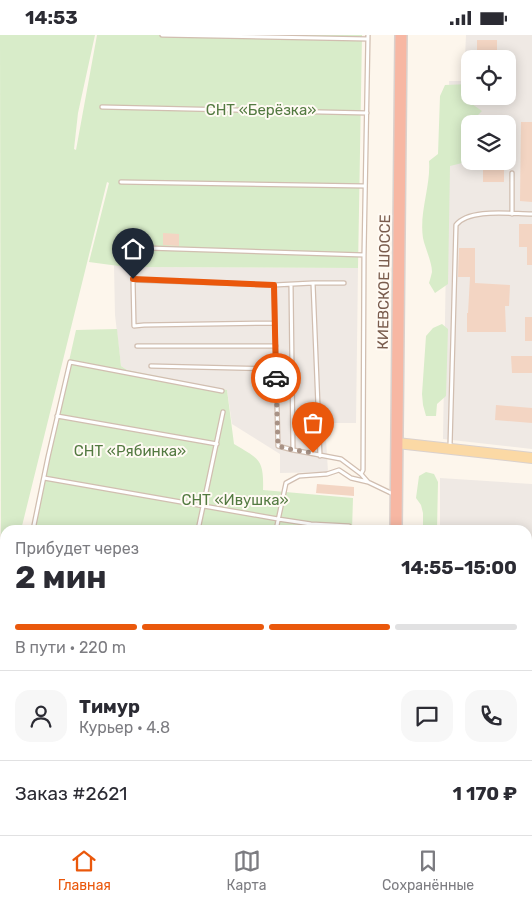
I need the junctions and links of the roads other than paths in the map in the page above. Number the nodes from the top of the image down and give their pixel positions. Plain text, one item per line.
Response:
1 (162, 35) edge
2 (401, 35) edge
3 (368, 37) edge
4 (102, 107) dead end
5 (367, 113) junction
6 (512, 173) dead end
7 (121, 182) dead end
8 (365, 186) junction
9 (512, 213) junction
10 (532, 214) edge
11 (116, 247) dead end
12 (364, 255) junction
13 (313, 283) junction
14 (344, 283) dead end
15 (274, 285) junction
16 (291, 285) junction
17 (275, 323) junction
18 (137, 346) dead end
19 (276, 346) junction
20 (152, 366) dead end
21 (276, 369) junction
22 (222, 391) dead end
23 (223, 412) dead end
24 (57, 416) junction
25 (397, 443) junction
26 (217, 444) junction
27 (450, 449) junction
28 (294, 450) junction
29 (320, 456) junction
30 (532, 458) edge
31 (361, 474) junction
32 (44, 478) junction
33 (368, 482) junction
34 (396, 496) junction
35 (204, 506) junction
36 (278, 519) junction
37 (34, 525) edge
38 (199, 525) edge
39 (277, 525) edge
40 (330, 525) edge
41 (396, 525) edge

1 - 3 lane
2 - 25 highway, КИЕВСКОЕ ШОССЕ
3 - 5 lane
4 - 5 lane
5 - 8 lane
6 - 9 lane
7 - 8 lane
8 - 12 lane
9 - 10 lane
9 - 27 lane
11 - 12 lane
12 - 31 lane
13 - 14 lane
13 - 16 lane
13 - 29 lane
15 - 16 lane
15 - 17 lane
15 - 17 lane
16 - 28 lane
17 - 19 lane
18 - 19 lane
19 - 21 lane
20 - 21 lane
21 - 28 lane
22 - 24 lane
23 - 26 lane
24 - 26 lane
24 - 32 lane
25 - 27 main road
25 - 34 highway, КИЕВСКОЕ ШОССЕ
26 - 35 lane
27 - 30 main road
28 - 29 lane
29 - 31 lane
31 - 33 lane
32 - 35 lane
32 - 37 lane
33 - 34 lane
33 - 36 lane
34 - 41 highway, КИЕВСКОЕ ШОССЕ
35 - 36 lane
35 - 38 lane
36 - 39 lane
36 - 40 lane

